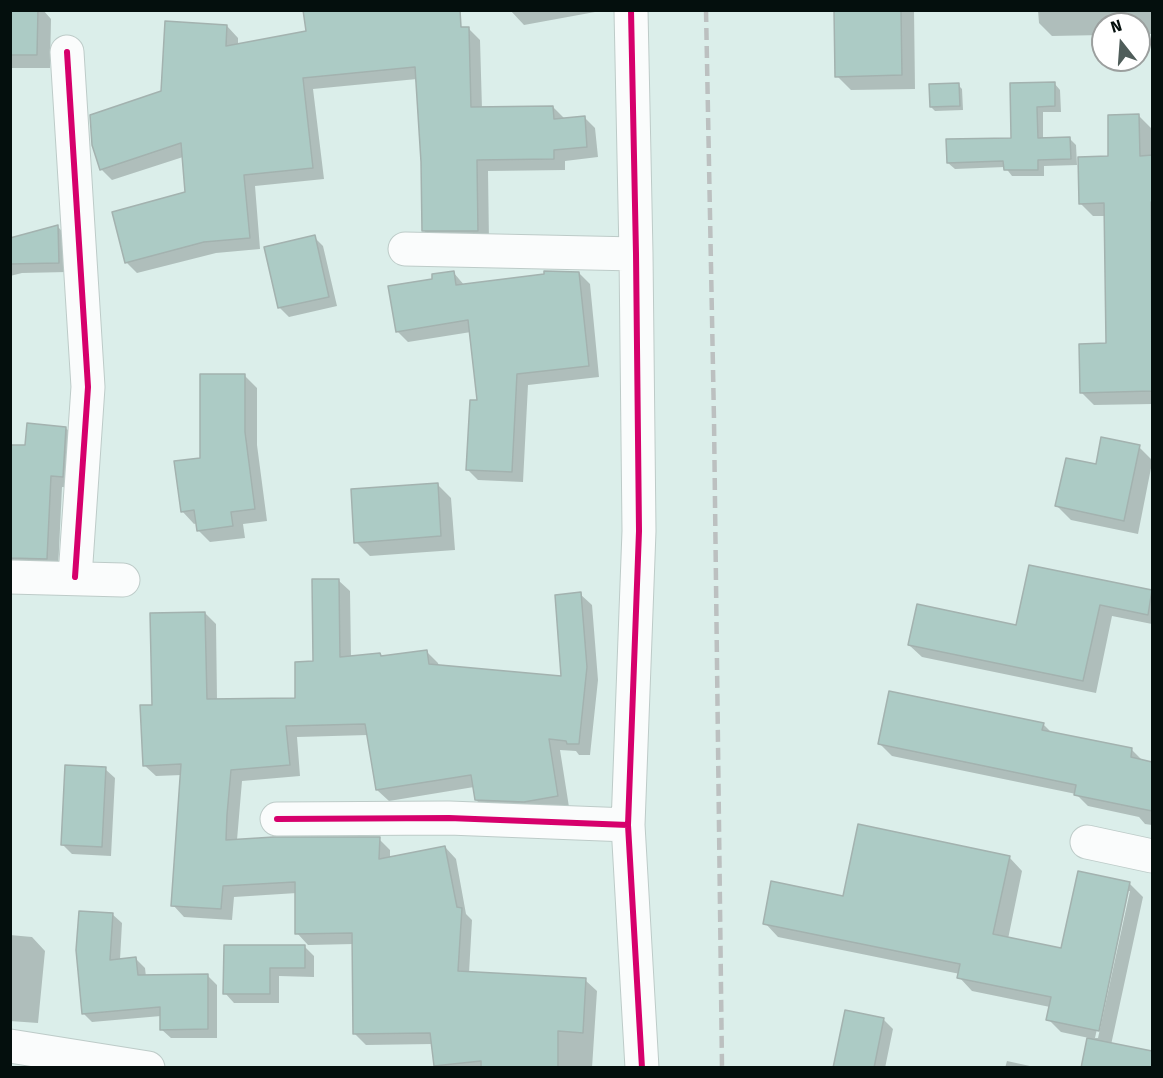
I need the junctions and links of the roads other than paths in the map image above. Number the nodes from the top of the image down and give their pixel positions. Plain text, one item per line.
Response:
1 (631, 10) edge
2 (67, 52) dead end
3 (405, 249) dead end
4 (636, 254) junction
5 (10, 577) edge
6 (75, 577) junction
7 (123, 580) dead end
8 (277, 819) dead end
9 (628, 825) junction
10 (1087, 842) dead end
11 (1152, 856) edge
12 (10, 1046) edge
13 (148, 1068) edge
14 (642, 1068) edge

1 - 4 street
2 - 6 street
3 - 4 street
4 - 9 street
5 - 6 street
6 - 7 street
8 - 9 street
9 - 14 street
10 - 11 street
12 - 13 street

